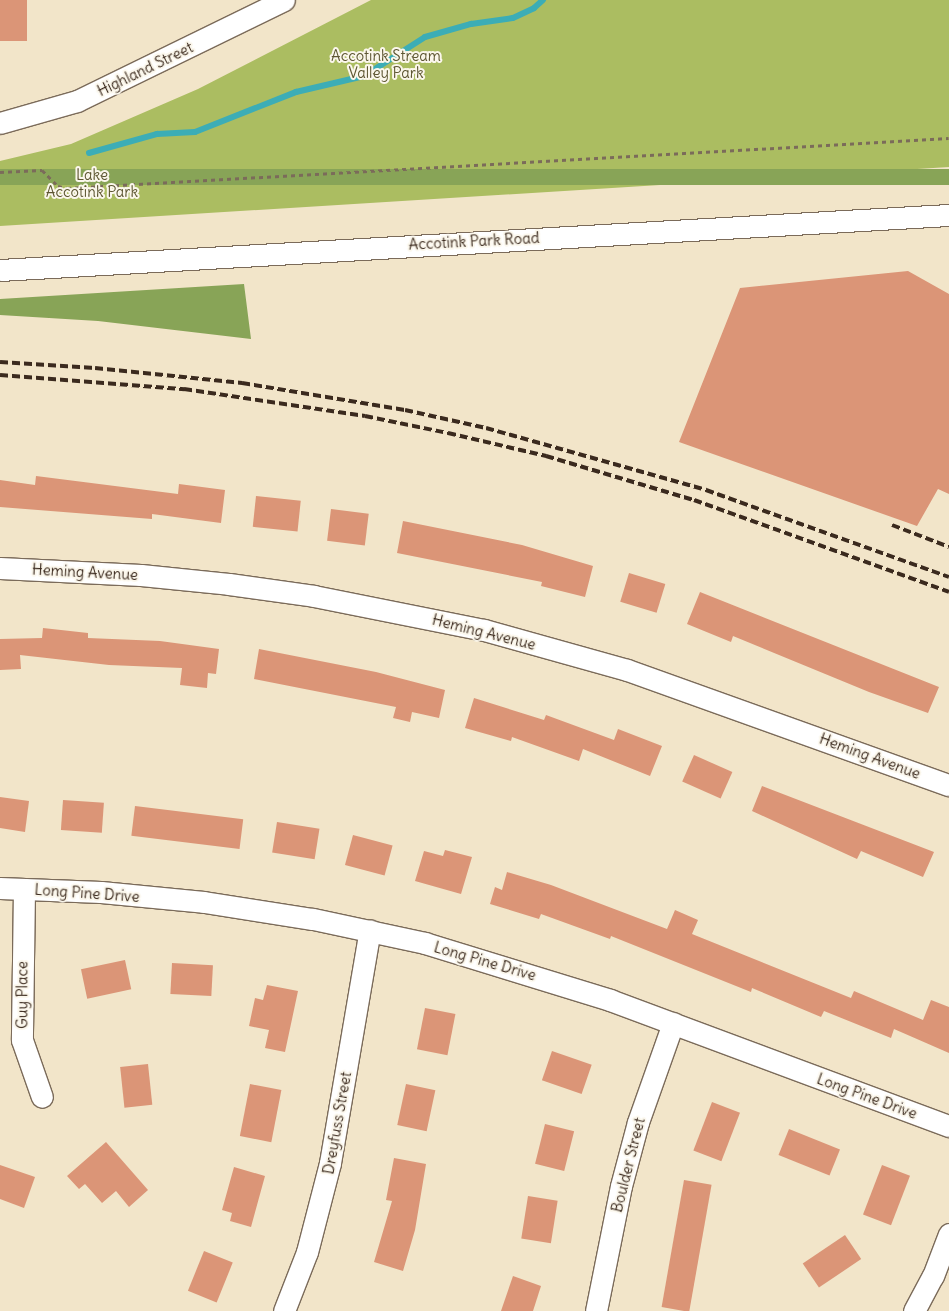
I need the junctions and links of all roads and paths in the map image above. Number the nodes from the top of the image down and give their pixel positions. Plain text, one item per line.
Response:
1 (284, 0) edge
2 (246, 9) edge
3 (0, 123) edge
4 (949, 138) edge
5 (0, 172) edge
6 (949, 215) edge
7 (0, 270) edge
8 (0, 568) edge
9 (949, 785) edge
10 (0, 888) edge
11 (24, 889) junction
12 (370, 930) junction
13 (673, 1024) junction
14 (42, 1097) dead end
15 (949, 1126) edge
16 (949, 1234) edge
17 (284, 1311) edge
18 (596, 1311) edge
19 (914, 1311) edge

1 - 2 street, Highland Street
2 - 3 street, Highland Street
4 - 5 path
6 - 7 street, Accotink Park Road
8 - 9 street, Heming Avenue
10 - 11 street, Long Pine Drive
11 - 12 street, Long Pine Drive
11 - 14 street, Guy Place
12 - 13 street, Long Pine Drive
12 - 17 street, Dreyfuss Street
13 - 15 street, Long Pine Drive
13 - 18 street, Boulder Street
16 - 19 street

